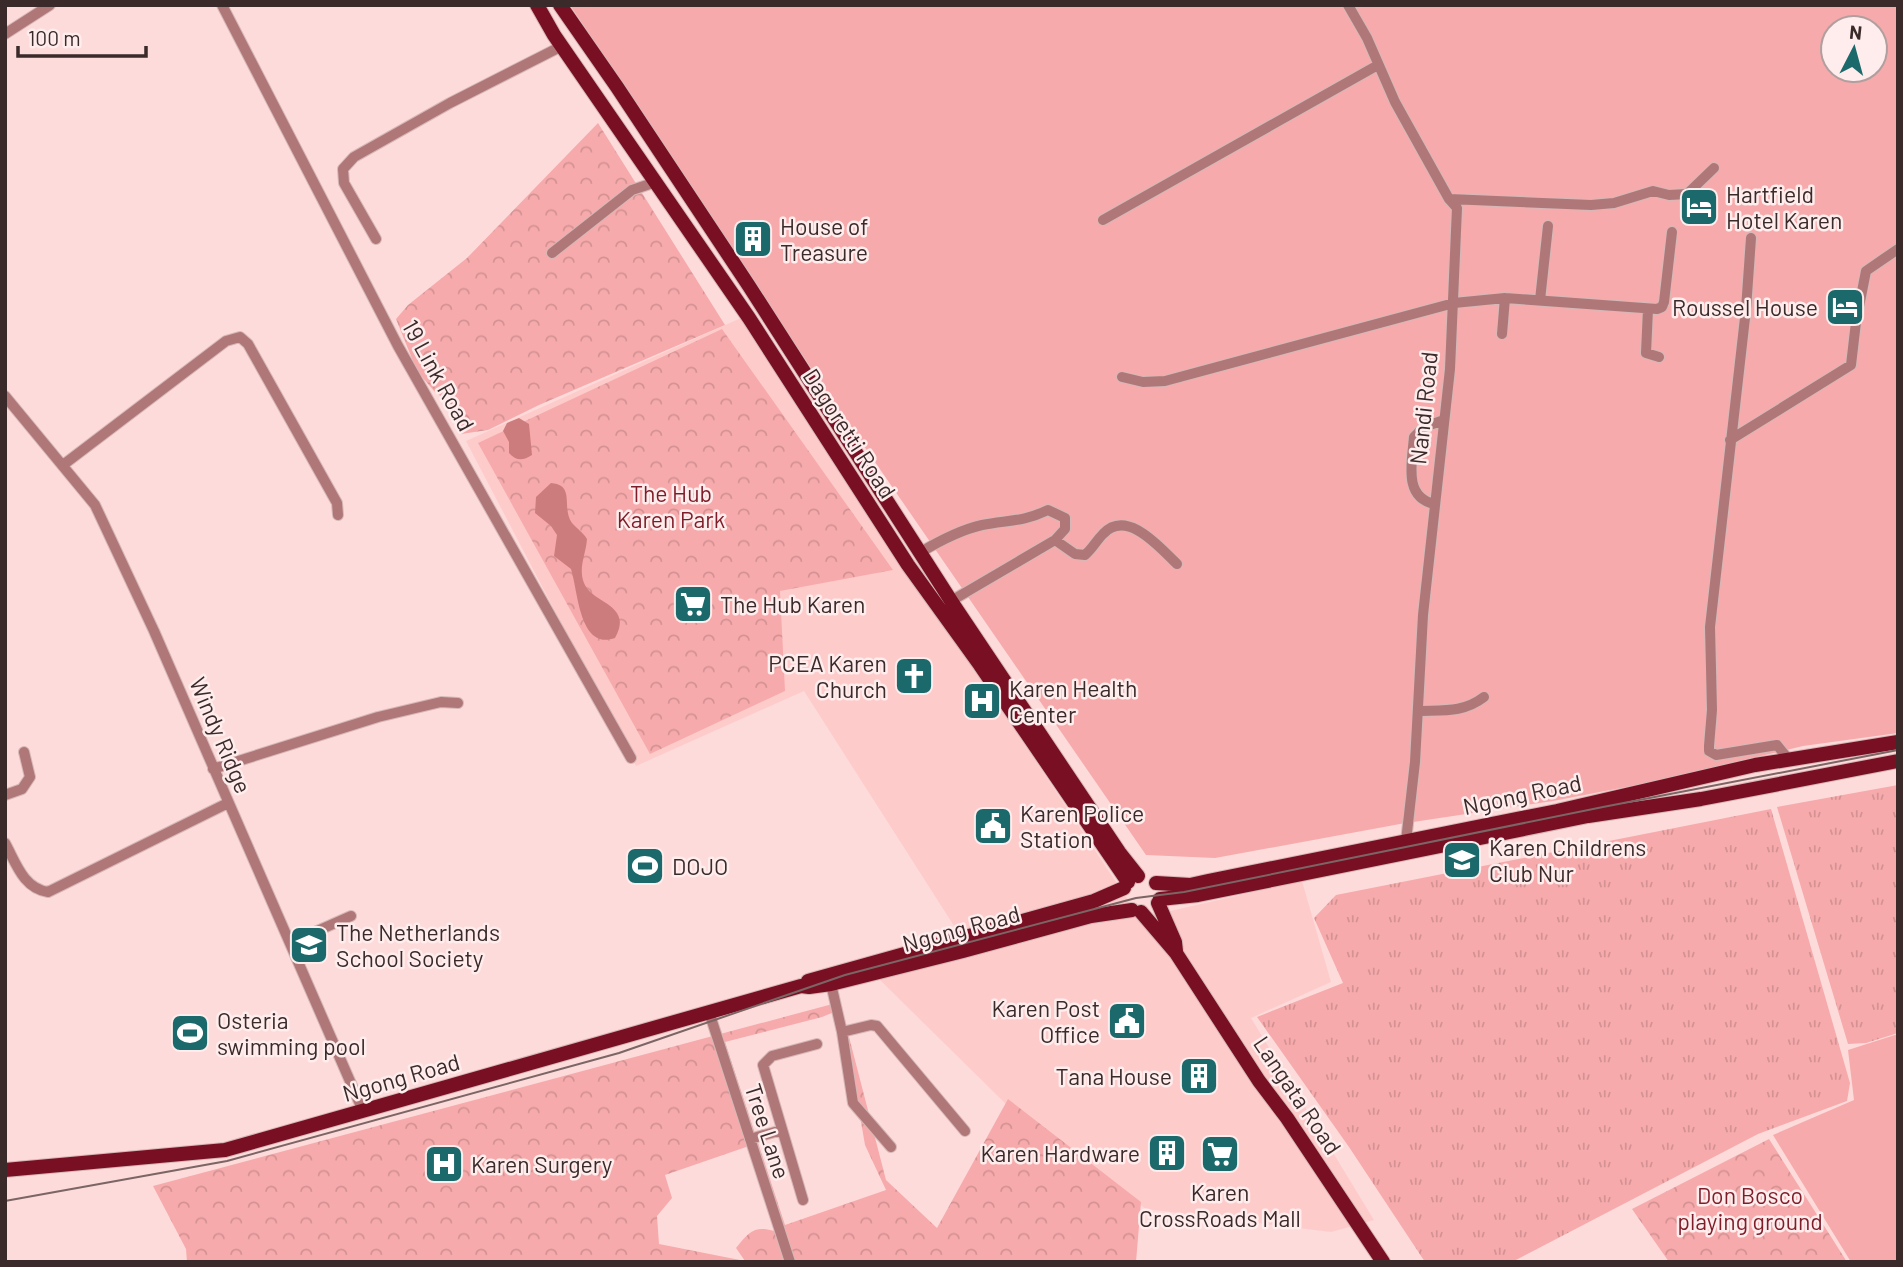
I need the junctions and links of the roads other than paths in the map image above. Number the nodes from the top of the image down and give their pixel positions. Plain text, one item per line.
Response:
1 (50, 5) edge
2 (222, 5) edge
3 (537, 5) edge
4 (560, 5) edge
5 (1348, 5) edge
6 (580, 33) junction
7 (5, 34) edge
8 (561, 46) junction
9 (1378, 65) junction
10 (1714, 168) dead end
11 (656, 182) junction
12 (1449, 199) junction
13 (1103, 220) dead end
14 (1548, 226) dead end
15 (1672, 232) dead end
16 (1751, 238) dead end
17 (376, 239) dead end
18 (1898, 249) edge
19 (552, 253) dead end
20 (1505, 298) junction
21 (1540, 300) junction
22 (1454, 303) junction
23 (1648, 309) junction
24 (1503, 334) dead end
25 (1660, 357) dead end
26 (1122, 377) dead end
27 (5, 396) edge
28 (1444, 421) junction
29 (1730, 440) junction
30 (64, 465) junction
31 (1435, 504) junction
32 (338, 515) dead end
33 (1055, 540) junction
34 (920, 552) junction
35 (1177, 564) dead end
36 (951, 601) junction
37 (1484, 697) dead end
38 (458, 703) dead end
39 (1418, 711) junction
40 (1898, 742) edge
41 (1709, 751) junction
42 (24, 752) dead end
43 (631, 758) dead end
44 (1789, 760) junction
45 (1898, 761) edge
46 (213, 769) junction
47 (1709, 777) junction
48 (5, 795) edge
49 (228, 803) junction
50 (1406, 841) junction
51 (5, 843) edge
52 (1130, 882) junction
53 (1156, 883) junction
54 (1159, 901) junction
55 (1136, 911) junction
56 (351, 916) dead end
57 (290, 943) junction
58 (1176, 953) junction
59 (916, 957) junction
60 (831, 984) junction
61 (801, 986) junction
62 (709, 1012) junction
63 (842, 1032) junction
64 (817, 1044) dead end
65 (363, 1111) junction
66 (782, 1130) junction
67 (965, 1131) dead end
68 (750, 1139) junction
69 (891, 1147) dead end
70 (5, 1170) edge
71 (803, 1200) dead end
72 (790, 1262) edge
73 (1383, 1262) edge

1 - 7 street
2 - 43 street, 19 Link Road
3 - 8 main road, Dagoretti Road
4 - 6 main road, Dagoretti Road
5 - 9 street, Nandi Road
6 - 8 main road
6 - 34 main road, Dagoretti Road
8 - 11 main road, Dagoretti Road
8 - 17 street
9 - 12 street, Nandi Road
9 - 13 street
10 - 12 street
11 - 19 street
11 - 52 main road, Dagoretti Road
12 - 22 street, Nandi Road
14 - 21 street
15 - 23 street
16 - 29 street
18 - 29 street
20 - 21 street
20 - 22 street
20 - 24 street
21 - 23 street
22 - 26 street
22 - 28 street, Nandi Road
23 - 25 street
27 - 30 street, Windy Ridge
28 - 31 street, Nandi Road
28 - 31 street
29 - 41 street
30 - 32 street
30 - 46 street, Windy Ridge
31 - 39 street, Nandi Road
33 - 34 street
33 - 35 street
33 - 36 street
34 - 36 main road, Dagoretti Road
36 - 52 main road, Dagoretti Road
37 - 39 street
38 - 46 street
39 - 50 street, Nandi Road
40 - 44 main road, Ngong Road
41 - 44 street
41 - 47 street
42 - 48 street
44 - 47 main road, Ngong Road
45 - 54 main road, Ngong Road
46 - 49 street, Windy Ridge
47 - 50 main road, Ngong Road
49 - 51 street
49 - 57 street, Windy Ridge
50 - 53 main road, Ngong Road
52 - 53 main road
52 - 55 main road
52 - 59 main road, Ngong Road
53 - 54 main road
54 - 55 main road
54 - 58 main road
55 - 58 main road
55 - 59 main road, Ngong Road
56 - 57 street
57 - 65 street, Windy Ridge
58 - 73 main road, Langata Road
59 - 60 main road, Ngong Road
59 - 61 main road, Ngong Road
60 - 61 main road, Ngong Road
60 - 63 street
61 - 62 main road, Ngong Road
62 - 65 main road, Ngong Road
62 - 68 street, Tree Lane
63 - 67 street
63 - 69 street
64 - 66 street
65 - 70 main road, Ngong Road
66 - 68 street
66 - 71 street
68 - 72 street, Tree Lane

